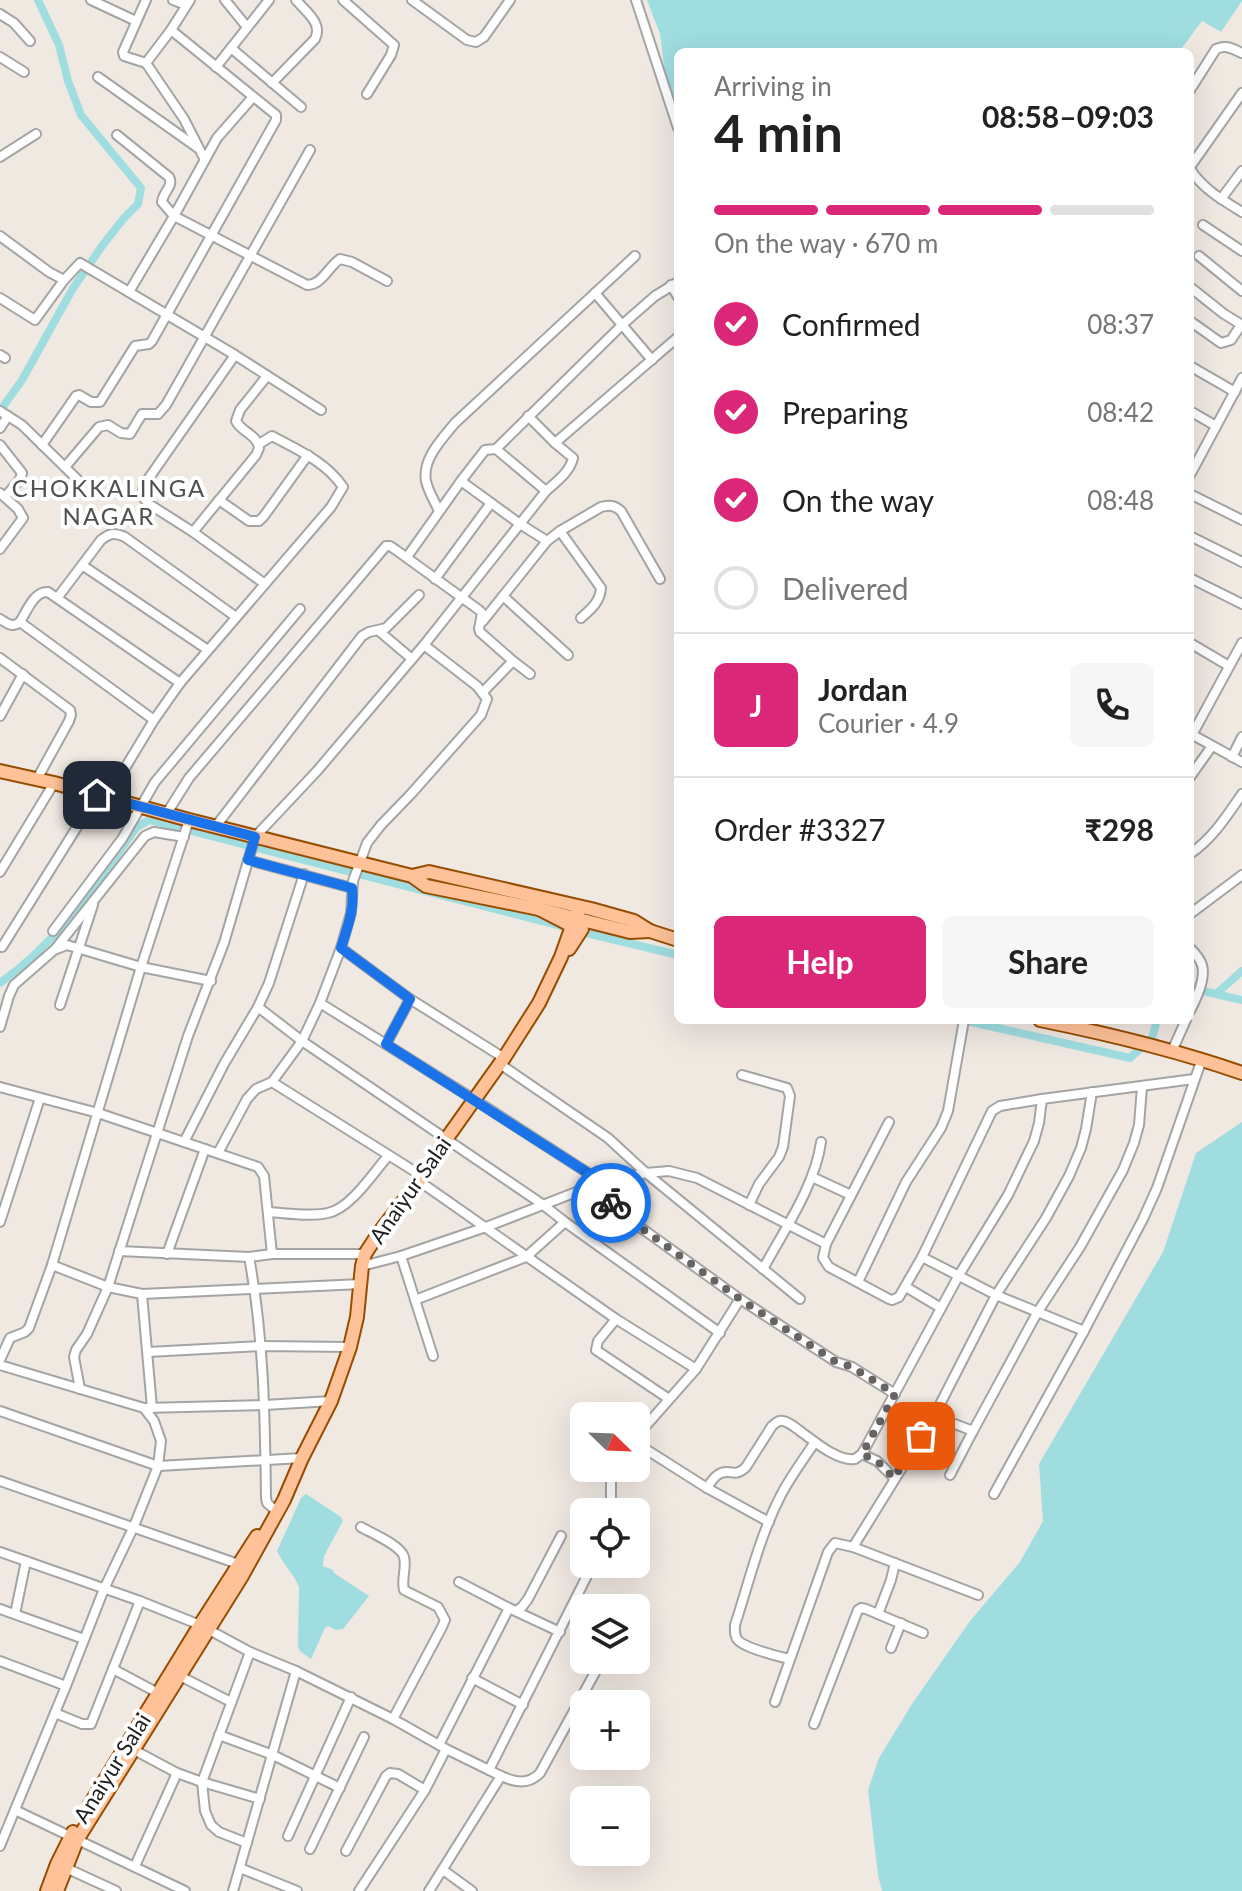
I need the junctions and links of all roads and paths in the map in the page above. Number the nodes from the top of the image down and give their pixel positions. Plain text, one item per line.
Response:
1 (91, 0) edge
2 (146, 0) edge
3 (173, 0) edge
4 (225, 0) edge
5 (269, 0) edge
6 (296, 0) edge
7 (343, 0) edge
8 (412, 0) edge
9 (510, 0) edge
10 (636, 0) edge
11 (188, 3) edge
12 (0, 14) edge
13 (136, 21) junction
14 (247, 27) junction
15 (171, 30) junction
16 (30, 41) dead end
17 (231, 48) junction
18 (1242, 53) edge
19 (0, 57) edge
20 (146, 63) junction
21 (216, 67) junction
22 (24, 72) dead end
23 (98, 77) dead end
24 (272, 83) junction
25 (1194, 84) edge
26 (1242, 93) edge
27 (367, 94) dead end
28 (253, 97) junction
29 (301, 107) dead end
30 (674, 116) edge
31 (36, 134) dead end
32 (117, 135) dead end
33 (200, 150) junction
34 (310, 150) dead end
35 (2, 151) edge
36 (205, 160) junction
37 (1194, 162) edge
38 (1242, 171) edge
39 (1194, 174) edge
40 (1221, 199) junction
41 (1242, 212) edge
42 (174, 216) junction
43 (1203, 225) dead end
44 (211, 235) junction
45 (0, 236) edge
46 (1242, 251) edge
47 (250, 256) junction
48 (635, 256) dead end
49 (1199, 256) dead end
50 (64, 280) junction
51 (387, 281) dead end
52 (674, 284) edge
53 (1194, 290) edge
54 (1242, 291) edge
55 (129, 292) junction
56 (595, 293) junction
57 (0, 298) edge
58 (167, 315) junction
59 (623, 324) junction
60 (1194, 324) edge
61 (1242, 325) edge
62 (204, 337) junction
63 (674, 341) edge
64 (235, 355) junction
65 (652, 360) junction
66 (1194, 368) edge
67 (267, 376) junction
68 (1242, 378) edge
69 (1235, 392) junction
70 (321, 410) dead end
71 (4, 413) edge
72 (1194, 413) edge
73 (528, 416) junction
74 (1216, 426) junction
75 (0, 428) edge
76 (555, 443) junction
77 (259, 444) junction
78 (0, 445) edge
79 (42, 445) junction
80 (496, 449) junction
81 (1194, 454) edge
82 (308, 455) junction
83 (65, 467) junction
84 (79, 481) dead end
85 (461, 481) junction
86 (546, 491) junction
87 (2, 495) edge
88 (1194, 496) edge
89 (219, 500) junction
90 (491, 503) junction
91 (439, 511) junction
92 (1242, 520) edge
93 (520, 524) junction
94 (560, 531) junction
95 (193, 532) junction
96 (1194, 538) edge
97 (547, 541) junction
98 (0, 549) edge
99 (407, 557) junction
100 (1242, 562) edge
101 (82, 565) junction
102 (435, 579) junction
103 (660, 579) dead end
104 (1194, 580) edge
105 (265, 584) junction
106 (419, 595) dead end
107 (503, 596) junction
108 (58, 597) junction
109 (460, 598) junction
110 (1242, 604) edge
111 (300, 609) dead end
112 (236, 617) junction
113 (581, 618) dead end
114 (0, 619) edge
115 (20, 622) junction
116 (479, 625) junction
117 (379, 631) junction
118 (1242, 643) edge
119 (424, 645) junction
120 (1194, 646) edge
121 (208, 650) junction
122 (568, 655) dead end
123 (0, 658) edge
124 (412, 659) junction
125 (513, 661) junction
126 (1229, 666) junction
127 (23, 674) junction
128 (530, 674) dead end
129 (180, 683) junction
130 (483, 692) junction
131 (0, 716) edge
132 (154, 720) junction
133 (1194, 729) edge
134 (1194, 736) edge
135 (1242, 737) edge
136 (1212, 746) junction
137 (1232, 757) junction
138 (1242, 762) edge
139 (0, 771) edge
140 (1194, 771) edge
141 (37, 779) junction
142 (54, 783) junction
143 (1242, 794) edge
144 (102, 797) junction
145 (141, 807) junction
146 (167, 813) junction
147 (189, 820) junction
148 (216, 826) junction
149 (184, 837) junction
150 (255, 837) junction
151 (1194, 851) edge
152 (248, 859) junction
153 (357, 866) junction
154 (0, 872) edge
155 (304, 874) junction
156 (1242, 875) edge
157 (352, 884) junction
158 (508, 896) junction
159 (96, 897) junction
160 (575, 905) junction
161 (591, 909) junction
162 (1194, 911) edge
163 (577, 928) junction
164 (53, 931) dead end
165 (650, 931) junction
166 (674, 939) edge
167 (2, 947) dead end
168 (80, 948) junction
169 (341, 948) junction
170 (54, 950) junction
171 (1194, 954) edge
172 (141, 967) junction
173 (211, 981) junction
174 (1196, 992) edge
175 (410, 999) junction
176 (320, 1003) junction
177 (60, 1005) dead end
178 (258, 1007) junction
179 (963, 1024) edge
180 (1059, 1024) edge
181 (1184, 1024) edge
182 (0, 1027) edge
183 (302, 1041) junction
184 (386, 1044) junction
185 (1168, 1050) junction
186 (1202, 1059) junction
187 (502, 1061) junction
188 (1242, 1073) edge
189 (742, 1075) dead end
190 (1194, 1079) junction
191 (272, 1082) junction
192 (0, 1087) edge
193 (1142, 1087) junction
194 (1092, 1092) junction
195 (40, 1098) junction
196 (1042, 1099) junction
197 (475, 1100) junction
198 (98, 1113) junction
199 (889, 1122) dead end
200 (156, 1133) junction
201 (447, 1138) junction
202 (184, 1142) junction
203 (821, 1142) dead end
204 (205, 1149) junction
205 (218, 1153) junction
206 (388, 1156) junction
207 (646, 1173) junction
208 (812, 1177) junction
209 (421, 1178) junction
210 (602, 1182) junction
211 (851, 1195) junction
212 (542, 1204) junction
213 (749, 1205) junction
214 (269, 1212) junction
215 (0, 1222) edge
216 (565, 1222) junction
217 (787, 1224) junction
218 (486, 1227) junction
219 (826, 1244) junction
220 (119, 1251) junction
221 (167, 1254) junction
222 (272, 1254) junction
223 (401, 1256) junction
224 (249, 1257) junction
225 (526, 1257) junction
226 (922, 1257) junction
227 (364, 1260) junction
228 (52, 1265) junction
229 (763, 1269) junction
230 (959, 1275) junction
231 (858, 1282) junction
232 (361, 1284) junction
233 (108, 1287) junction
234 (906, 1287) junction
235 (255, 1289) junction
236 (142, 1294) junction
237 (996, 1295) junction
238 (740, 1299) junction
239 (800, 1299) dead end
240 (415, 1300) junction
241 (941, 1308) junction
242 (1037, 1313) junction
243 (616, 1319) junction
244 (1084, 1331) junction
245 (720, 1333) junction
246 (261, 1346) junction
247 (350, 1347) junction
248 (148, 1352) junction
249 (433, 1356) dead end
250 (0, 1363) edge
251 (696, 1369) junction
252 (80, 1389) junction
253 (895, 1394) junction
254 (669, 1399) junction
255 (331, 1401) junction
256 (265, 1405) junction
257 (148, 1408) junction
258 (0, 1411) edge
259 (934, 1416) junction
260 (650, 1423) edge
261 (973, 1431) junction
262 (815, 1442) junction
263 (650, 1449) edge
264 (862, 1454) junction
265 (302, 1458) junction
266 (265, 1461) junction
267 (158, 1466) junction
268 (950, 1475) dead end
269 (894, 1478) junction
270 (0, 1481) edge
271 (289, 1488) junction
272 (707, 1488) junction
273 (994, 1494) dead end
274 (275, 1510) junction
275 (769, 1522) junction
276 (134, 1526) junction
277 (361, 1527) dead end
278 (561, 1536) dead end
279 (853, 1547) junction
280 (0, 1552) edge
281 (26, 1561) junction
282 (895, 1563) junction
283 (242, 1566) junction
284 (586, 1578) edge
285 (459, 1582) dead end
286 (104, 1589) junction
287 (978, 1595) dead end
288 (140, 1601) junction
289 (0, 1609) edge
290 (512, 1609) junction
291 (15, 1614) junction
292 (878, 1614) junction
293 (901, 1623) junction
294 (204, 1627) junction
295 (560, 1632) junction
296 (923, 1633) dead end
297 (84, 1639) junction
298 (891, 1648) dead end
299 (250, 1652) junction
300 (789, 1659) junction
301 (0, 1661) edge
302 (113, 1669) junction
303 (296, 1671) junction
304 (175, 1673) junction
305 (594, 1674) edge
306 (472, 1678) junction
307 (66, 1686) junction
308 (158, 1693) junction
309 (351, 1697) junction
310 (231, 1702) junction
311 (775, 1702) dead end
312 (523, 1705) junction
313 (55, 1713) junction
314 (393, 1719) junction
315 (814, 1724) dead end
316 (219, 1735) junction
317 (364, 1737) dead end
318 (442, 1747) junction
319 (134, 1750) junction
320 (273, 1755) junction
321 (489, 1770) junction
322 (177, 1773) junction
323 (314, 1776) junction
324 (501, 1776) junction
325 (202, 1782) junction
326 (340, 1788) junction
327 (425, 1790) junction
328 (260, 1799) junction
329 (15, 1810) junction
330 (288, 1836) dead end
331 (73, 1839) junction
332 (247, 1843) junction
333 (0, 1846) edge
334 (310, 1849) dead end
335 (346, 1851) dead end
336 (135, 1866) junction
337 (66, 1868) junction
338 (240, 1868) junction
339 (443, 1870) junction
340 (47, 1891) edge
341 (57, 1891) edge
342 (116, 1891) edge
343 (185, 1891) edge
344 (233, 1891) edge
345 (297, 1891) edge
346 (359, 1891) edge
347 (429, 1891) edge
348 (472, 1891) edge

1 - 13 street
2 - 13 street
3 - 11 street
4 - 14 street
5 - 14 street
6 - 24 street
7 - 27 street
8 - 9 street
10 - 30 street
11 - 15 street
12 - 16 street
13 - 20 street
14 - 17 street
15 - 20 street
15 - 21 street
17 - 21 street
17 - 24 street
18 - 25 street
19 - 22 street
20 - 33 street
21 - 28 street
23 - 33 street
24 - 29 street
26 - 37 street
28 - 36 street
28 - 44 street
31 - 35 street
32 - 42 street
33 - 36 street
34 - 47 street
36 - 42 street
38 - 40 street
39 - 40 street
40 - 41 street
42 - 44 street
42 - 55 street
43 - 46 street
44 - 47 street
44 - 58 street
45 - 50 street
47 - 51 street
47 - 62 street
48 - 56 street
49 - 54 street
50 - 55 street
50 - 57 street
52 - 59 street
53 - 61 street
55 - 58 street
56 - 59 street
56 - 91 street
58 - 62 street
58 - 79 street
59 - 65 street
59 - 73 street
60 - 61 street
62 - 64 street
62 - 83 street
63 - 65 street
64 - 67 street
64 - 95 street
65 - 76 street
66 - 69 street
67 - 70 street
67 - 77 street
68 - 69 street
69 - 74 street
71 - 75 street
71 - 79 street
72 - 74 street
73 - 76 street
73 - 80 street
74 - 81 street
76 - 86 street
77 - 82 street
77 - 89 street
78 - 87 street
79 - 83 street
80 - 85 street
80 - 86 street
82 - 89 street
82 - 105 street
83 - 84 street
85 - 90 street
85 - 91 street
86 - 93 street
87 - 98 street
88 - 92 street
89 - 95 street
90 - 93 street
90 - 102 street
91 - 99 street
93 - 97 street
93 - 109 street
94 - 97 street
94 - 103 street
94 - 113 street
95 - 105 street
96 - 100 street
97 - 107 street
99 - 102 street
99 - 146 street
101 - 108 street
101 - 112 street
101 - 121 street
102 - 109 street
104 - 110 street
105 - 112 street
106 - 117 street
107 - 116 street
107 - 122 street
108 - 115 street
108 - 129 street
109 - 116 street
109 - 119 street
111 - 145 street
112 - 121 street
114 - 115 street
115 - 132 street
116 - 125 street
117 - 124 street
117 - 148 street
118 - 126 street
119 - 124 street
119 - 130 street
120 - 126 street
121 - 129 street
123 - 127 street
124 - 150 street
125 - 128 street
125 - 130 street
126 - 133 street
127 - 131 street
127 - 141 street
129 - 132 street
130 - 153 street
132 - 144 street
134 - 136 street
135 - 137 street
136 - 137 street
136 - 140 street
137 - 138 street
139 - 141 main road
141 - 142 main road
142 - 144 main road
142 - 154 street
143 - 151 street
144 - 145 main road
144 - 167 street
145 - 146 main road
145 - 164 street
146 - 147 main road
147 - 148 main road
147 - 149 street
148 - 150 main road
149 - 159 street
149 - 172 street
150 - 152 street
150 - 153 main road
152 - 155 street
152 - 173 street
153 - 157 street
153 - 158 main road
155 - 157 street
155 - 178 street
156 - 162 street
157 - 169 street
158 - 160 main road
158 - 163 main road
159 - 168 street
159 - 170 street
160 - 161 main road
160 - 163 main road
161 - 163 main road, Anaiyur Salai
161 - 165 main road
163 - 165 main road
163 - 187 main road, Anaiyur Salai
165 - 166 main road
168 - 170 street
168 - 172 street
168 - 177 street
169 - 175 street
169 - 176 street
170 - 182 street
171 - 174 street
172 - 173 street
172 - 198 street
173 - 200 street
175 - 184 street
175 - 187 street
176 - 183 street
176 - 184 street
178 - 183 street
178 - 202 street
179 - 231 street
180 - 185 main road
181 - 185 street
183 - 191 street
183 - 201 street
184 - 197 street
185 - 186 main road
186 - 188 main road
186 - 190 street
187 - 197 main road, Anaiyur Salai
187 - 207 street
189 - 213 street
190 - 193 street
190 - 244 street
191 - 205 street
191 - 206 street
192 - 195 street
193 - 194 street
193 - 242 street
194 - 196 street
194 - 237 street
195 - 198 street
195 - 215 street
196 - 226 street
196 - 230 street
197 - 201 main road, Anaiyur Salai
197 - 210 street
198 - 200 street
198 - 228 street
199 - 211 street
200 - 202 street
200 - 220 street
201 - 209 main road, Anaiyur Salai
201 - 212 street
202 - 204 street
203 - 208 street
204 - 205 street
204 - 221 street
205 - 214 street
206 - 209 street
206 - 214 street
207 - 210 street
207 - 213 street
207 - 229 street
208 - 211 street
208 - 217 street
209 - 218 street
209 - 227 main road, Anaiyur Salai
210 - 212 street
210 - 238 street
211 - 219 street
212 - 216 street
212 - 218 street
213 - 217 street
214 - 222 street
216 - 225 street
216 - 245 street
217 - 219 street
217 - 229 street
218 - 223 street
218 - 225 street
219 - 231 street
220 - 221 street
220 - 233 street
221 - 224 street
222 - 224 street
222 - 227 street
223 - 227 street
223 - 240 street
224 - 235 street
225 - 240 street
225 - 243 street
226 - 230 street
226 - 234 street
227 - 232 main road, Anaiyur Salai
228 - 233 street
228 - 250 street
229 - 239 street
230 - 237 street
230 - 241 street
231 - 234 street
232 - 235 street
232 - 247 main road, Anaiyur Salai
233 - 236 street
233 - 252 street
234 - 241 street
235 - 236 street
235 - 246 street
236 - 248 street
237 - 242 street
237 - 259 street
238 - 245 street
238 - 253 street
240 - 249 street
241 - 253 street
242 - 244 street
242 - 261 street
243 - 251 street
243 - 254 street
244 - 273 street
245 - 251 street
246 - 247 street
246 - 248 street
246 - 256 street
247 - 255 main road, Anaiyur Salai
248 - 257 street
250 - 252 street
251 - 254 street
252 - 257 street
253 - 264 street
254 - 260 street
255 - 256 street
255 - 265 main road, Anaiyur Salai
256 - 257 street
256 - 266 street
257 - 267 street
258 - 267 street
259 - 261 street
259 - 269 street
261 - 268 street
262 - 264 street
262 - 272 street
262 - 275 street
263 - 272 street
264 - 269 street
265 - 266 street
265 - 271 main road, Anaiyur Salai
266 - 267 street
266 - 274 street
267 - 276 street
269 - 279 street
270 - 276 street
271 - 274 main road, Anaiyur Salai
271 - 283 main road, Anaiyur Salai
272 - 275 street
274 - 283 main road, Anaiyur Salai
275 - 300 street
276 - 283 street
276 - 286 street
277 - 314 street
278 - 290 street
279 - 282 street
279 - 300 street
280 - 281 street
281 - 286 street
281 - 291 street
282 - 287 street
282 - 292 street
283 - 294 main road, Anaiyur Salai
284 - 295 street
285 - 290 street
286 - 288 street
286 - 297 street
288 - 294 street
288 - 302 street
289 - 291 street
290 - 295 street
290 - 306 street
291 - 297 street
292 - 293 street
292 - 315 street
293 - 296 street
293 - 298 street
294 - 299 street
294 - 304 main road, Anaiyur Salai
295 - 312 street
297 - 307 street
299 - 303 street
299 - 310 street
300 - 311 street
301 - 307 street
302 - 308 street
302 - 313 street
303 - 309 street
303 - 320 street
304 - 308 main road, Anaiyur Salai
304 - 310 street
304 - 319 main road, Anaiyur Salai
305 - 324 street
306 - 312 street
306 - 318 street
307 - 313 street
308 - 331 main road, Anaiyur Salai
309 - 314 street
309 - 323 street
310 - 316 street
312 - 321 street
313 - 329 street
314 - 318 street
316 - 320 street
316 - 325 street
317 - 326 street
318 - 321 street
318 - 327 street
319 - 322 street
319 - 331 main road, Anaiyur Salai
320 - 323 street
320 - 328 street
321 - 324 street
322 - 325 street
322 - 336 street
323 - 326 street
323 - 330 street
324 - 339 street
325 - 328 street
325 - 332 street
326 - 334 street
327 - 335 street
327 - 346 street
328 - 332 street
329 - 331 street
329 - 333 street
331 - 336 street
331 - 337 main road, Anaiyur Salai
331 - 340 main road, Anaiyur Salai
332 - 338 street
336 - 343 street
337 - 341 main road, Anaiyur Salai
337 - 342 street
338 - 344 street
338 - 345 street
339 - 347 street
339 - 348 street

